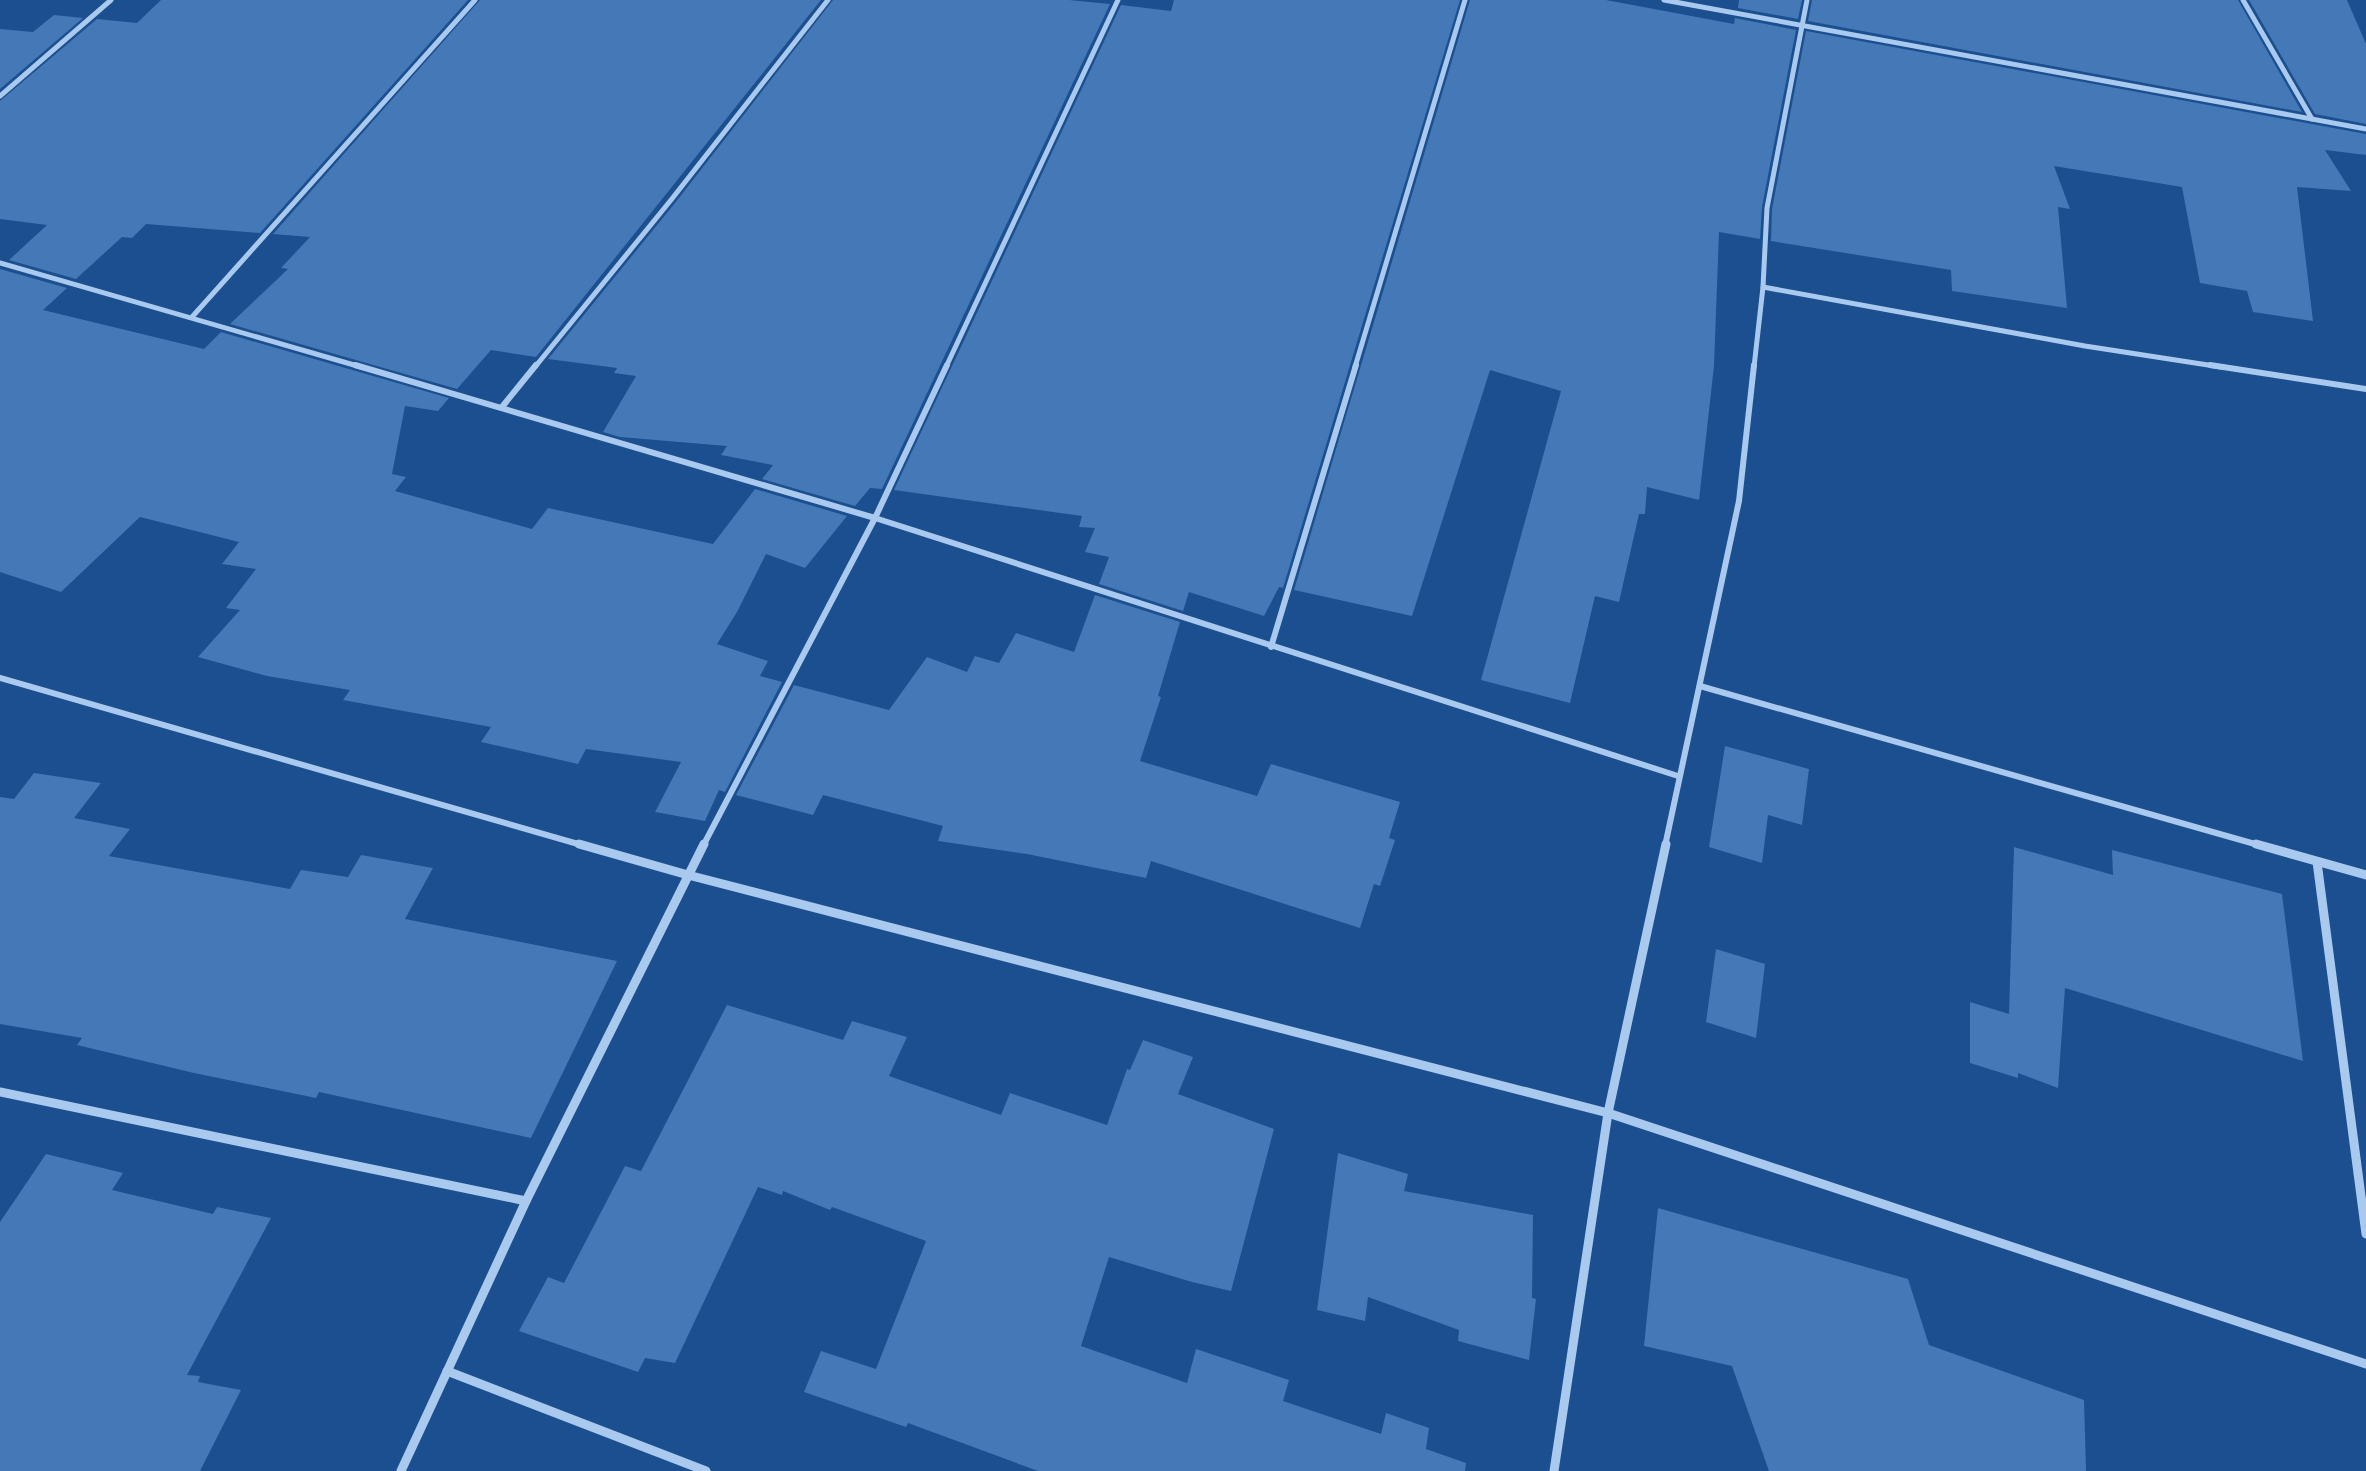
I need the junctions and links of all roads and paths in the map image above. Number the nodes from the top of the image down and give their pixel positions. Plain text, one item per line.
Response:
1 (111, 0) edge
2 (475, 0) edge
3 (828, 0) edge
4 (1118, 0) edge
5 (1465, 0) edge
6 (1664, 0) edge
7 (1807, 0) edge
8 (2242, 0) edge
9 (1803, 24) junction
10 (0, 96) edge
11 (2312, 118) junction
12 (2366, 129) edge
13 (0, 263) edge
14 (1763, 287) junction
15 (192, 317) junction
16 (2366, 389) edge
17 (502, 407) junction
18 (875, 518) junction
19 (1271, 647) junction
20 (0, 678) edge
21 (1700, 686) junction
22 (1678, 776) junction
23 (2317, 862) junction
24 (688, 875) junction
25 (2366, 875) edge
26 (0, 1092) edge
27 (1608, 1113) junction
28 (526, 1201) junction
29 (2366, 1234) edge
30 (2366, 1364) edge
31 (447, 1371) junction
32 (401, 1471) edge
33 (706, 1471) edge
34 (1554, 1471) edge

1 - 10 street
2 - 15 street
3 - 17 street
4 - 18 street
5 - 19 street
6 - 9 street
7 - 9 street
8 - 11 street
9 - 11 street
9 - 14 street
11 - 12 street
13 - 15 street
14 - 16 street
14 - 21 street
15 - 17 street
17 - 18 street
18 - 19 street
18 - 24 street
19 - 22 street
20 - 24 street
21 - 22 street
21 - 23 street
22 - 27 street
23 - 25 street
23 - 29 street
24 - 27 street
24 - 28 street
26 - 28 street
27 - 30 street
27 - 34 street
28 - 31 street
31 - 32 street
31 - 33 street

